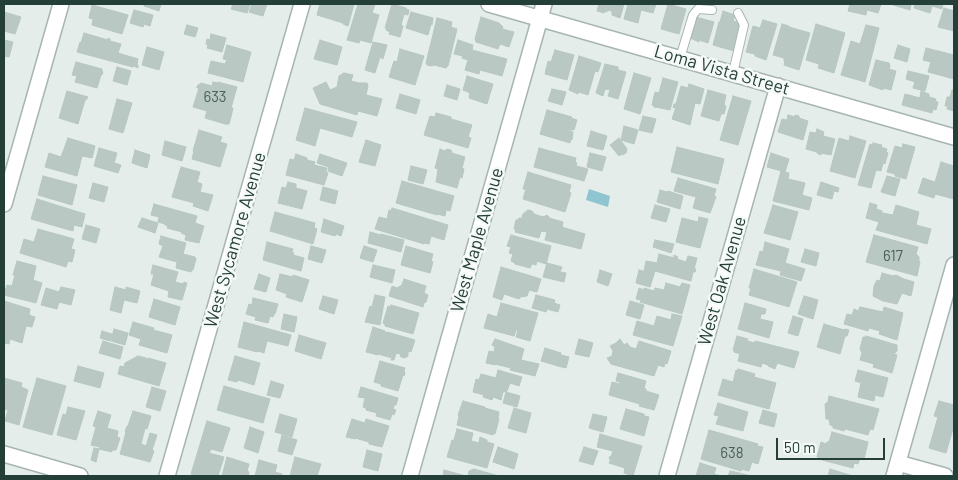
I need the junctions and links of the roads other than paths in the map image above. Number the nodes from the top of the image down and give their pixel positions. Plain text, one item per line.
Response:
1 (61, 4) edge
2 (302, 4) edge
3 (489, 4) edge
4 (544, 4) edge
5 (712, 10) dead end
6 (738, 13) dead end
7 (540, 18) junction
8 (680, 58) junction
9 (732, 73) junction
10 (778, 86) junction
11 (954, 137) edge
12 (4, 204) edge
13 (954, 265) edge
14 (4, 454) edge
15 (896, 470) edge
16 (80, 476) edge
17 (167, 476) edge
18 (410, 476) edge
19 (667, 476) edge
20 (945, 476) edge

1 - 12 street
2 - 17 street, West Sycamore Avenue
3 - 7 street, Loma Vista Street
4 - 7 street, West Maple Avenue
5 - 8 lane
6 - 9 lane
7 - 8 street, Loma Vista Street
7 - 18 street, West Maple Avenue
8 - 9 street, Loma Vista Street
9 - 10 street, Loma Vista Street
10 - 11 street, Loma Vista Street
10 - 19 street, West Oak Avenue
13 - 15 street
14 - 16 street
15 - 20 street

